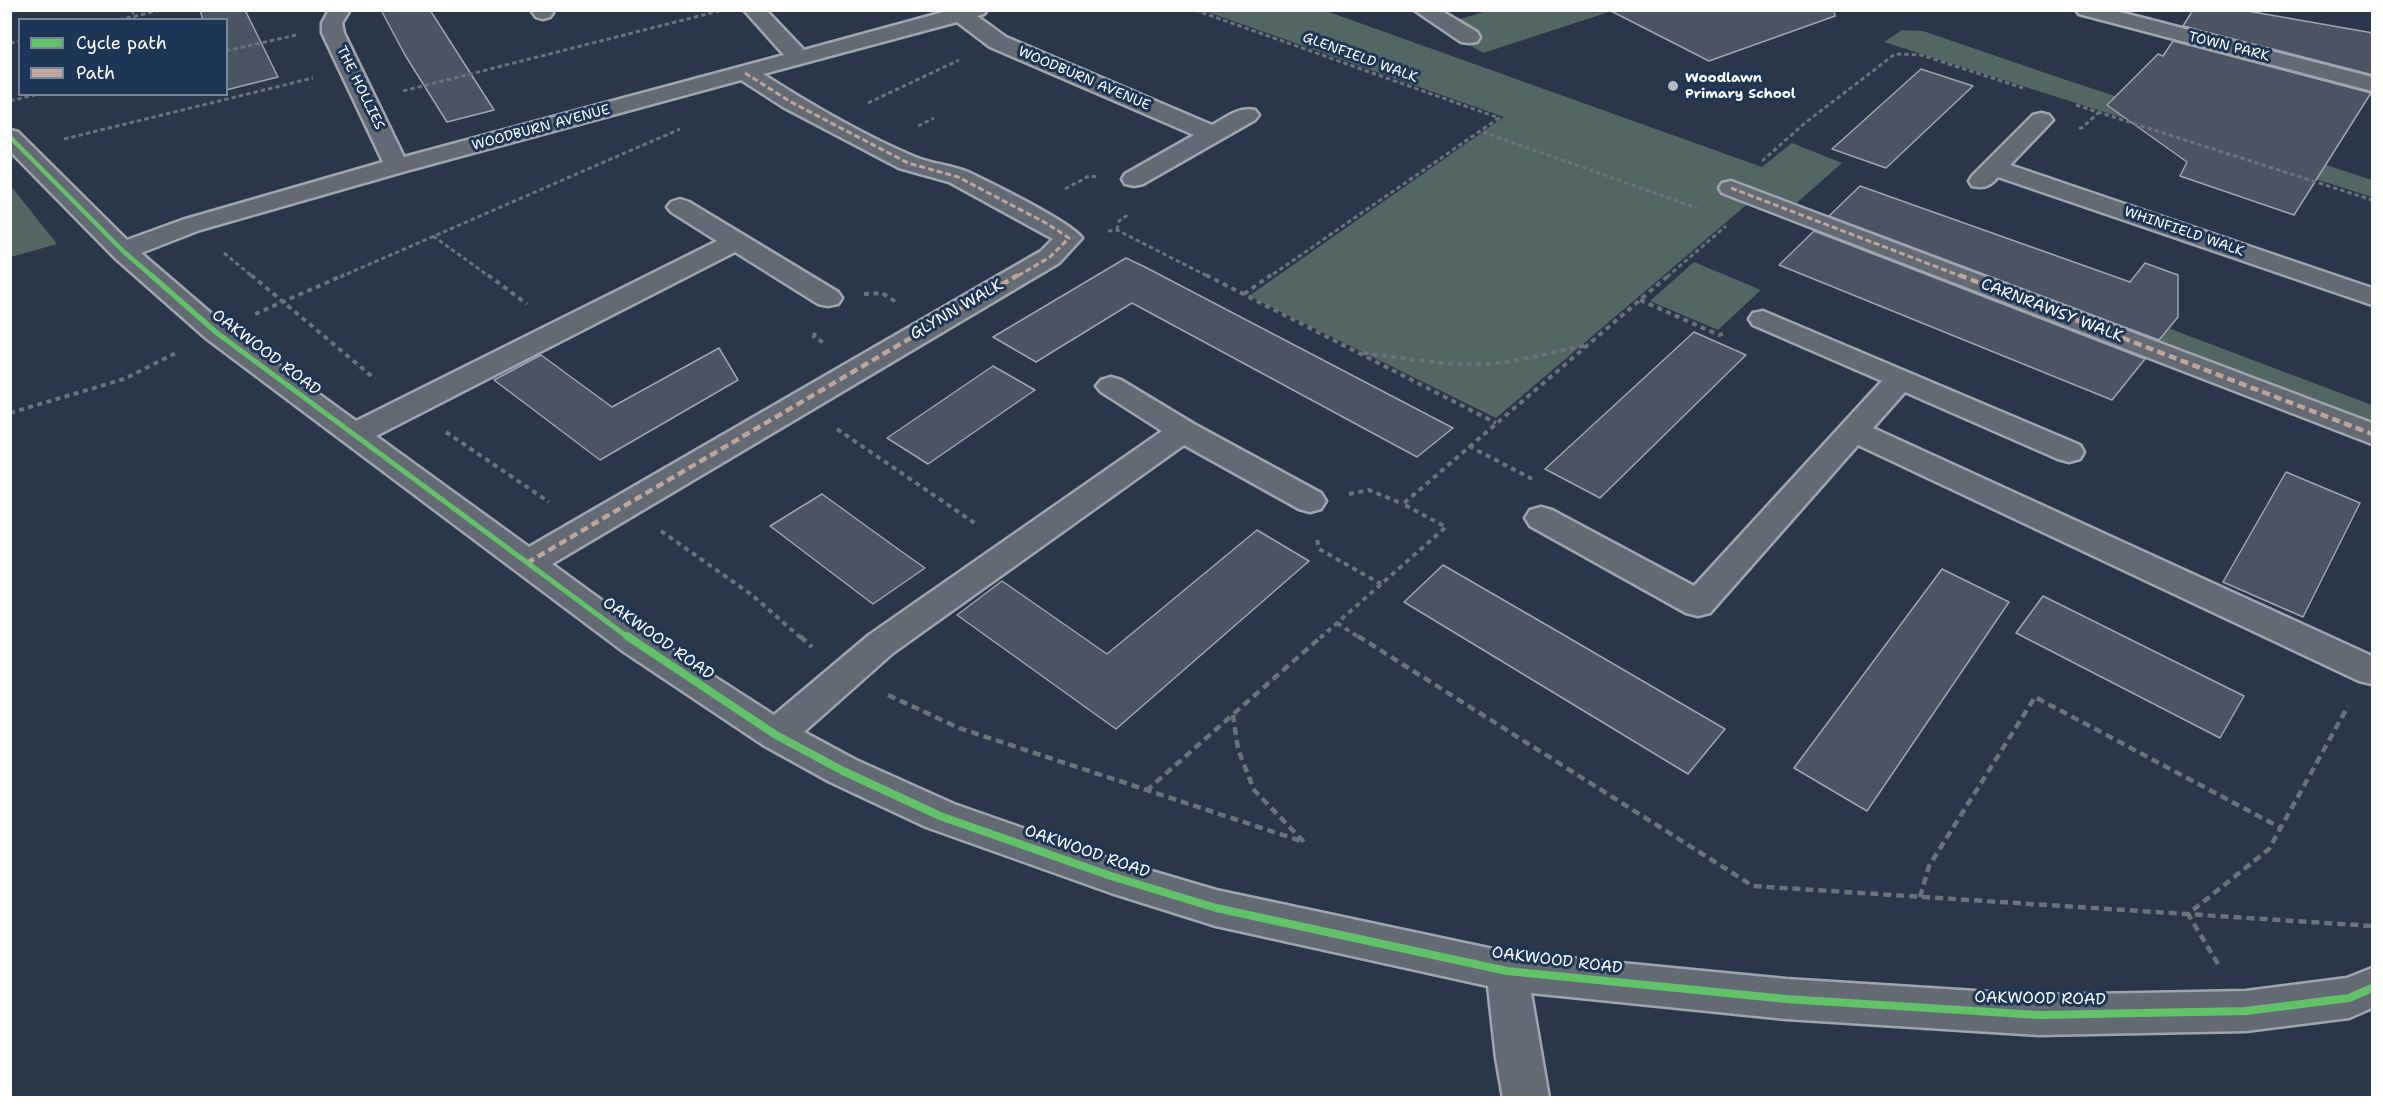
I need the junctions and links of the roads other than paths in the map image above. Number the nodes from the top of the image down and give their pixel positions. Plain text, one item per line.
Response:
1 (754, 10) edge
2 (1424, 10) edge
3 (2086, 10) edge
4 (969, 13) edge
5 (336, 18) edge
6 (1469, 37) dead end
7 (800, 58) junction
8 (745, 74) junction
9 (2373, 84) edge
10 (1247, 115) dead end
11 (2041, 120) dead end
12 (1212, 134) junction
13 (17, 143) edge
14 (398, 166) junction
15 (1134, 179) road end
16 (1731, 188) dead end
17 (680, 207) dead end
18 (735, 242) junction
19 (123, 251) junction
20 (2373, 297) edge
21 (828, 298) dead end
22 (1763, 319) road end
23 (1901, 378) junction
24 (1111, 386) dead end
25 (1184, 431) junction
26 (1853, 431) junction
27 (2373, 434) edge
28 (353, 435) junction
29 (2069, 452) dead end
30 (1310, 501) road end
31 (1541, 518) road end
32 (527, 563) junction
33 (2370, 670) edge
34 (776, 735) junction
35 (1507, 971) junction
36 (2373, 988) edge
37 (1526, 1098) edge

1 - 7 street
2 - 6 street
3 - 9 street, TOWN PARK
4 - 7 street, WOODBURN AVENUE
4 - 12 street, WOODBURN AVENUE
5 - 14 street, THE HOLLIES
7 - 8 street, WOODBURN AVENUE
8 - 14 street, WOODBURN AVENUE
8 - 32 street, GLYNN WALK
10 - 12 street
11 - 20 street, WHINFIELD WALK
12 - 15 street
13 - 19 street, OAKWOOD ROAD
14 - 19 street, WOODBURN AVENUE
16 - 27 street, CARNRAWSY WALK
17 - 18 street
18 - 21 street
18 - 28 street
19 - 28 street, OAKWOOD ROAD
22 - 23 street
23 - 26 street
23 - 29 street
24 - 25 street
25 - 30 street
25 - 34 street
26 - 31 street
26 - 33 street
28 - 32 street, OAKWOOD ROAD
32 - 34 street, OAKWOOD ROAD
34 - 35 street, OAKWOOD ROAD
35 - 36 street, OAKWOOD ROAD
35 - 37 street

